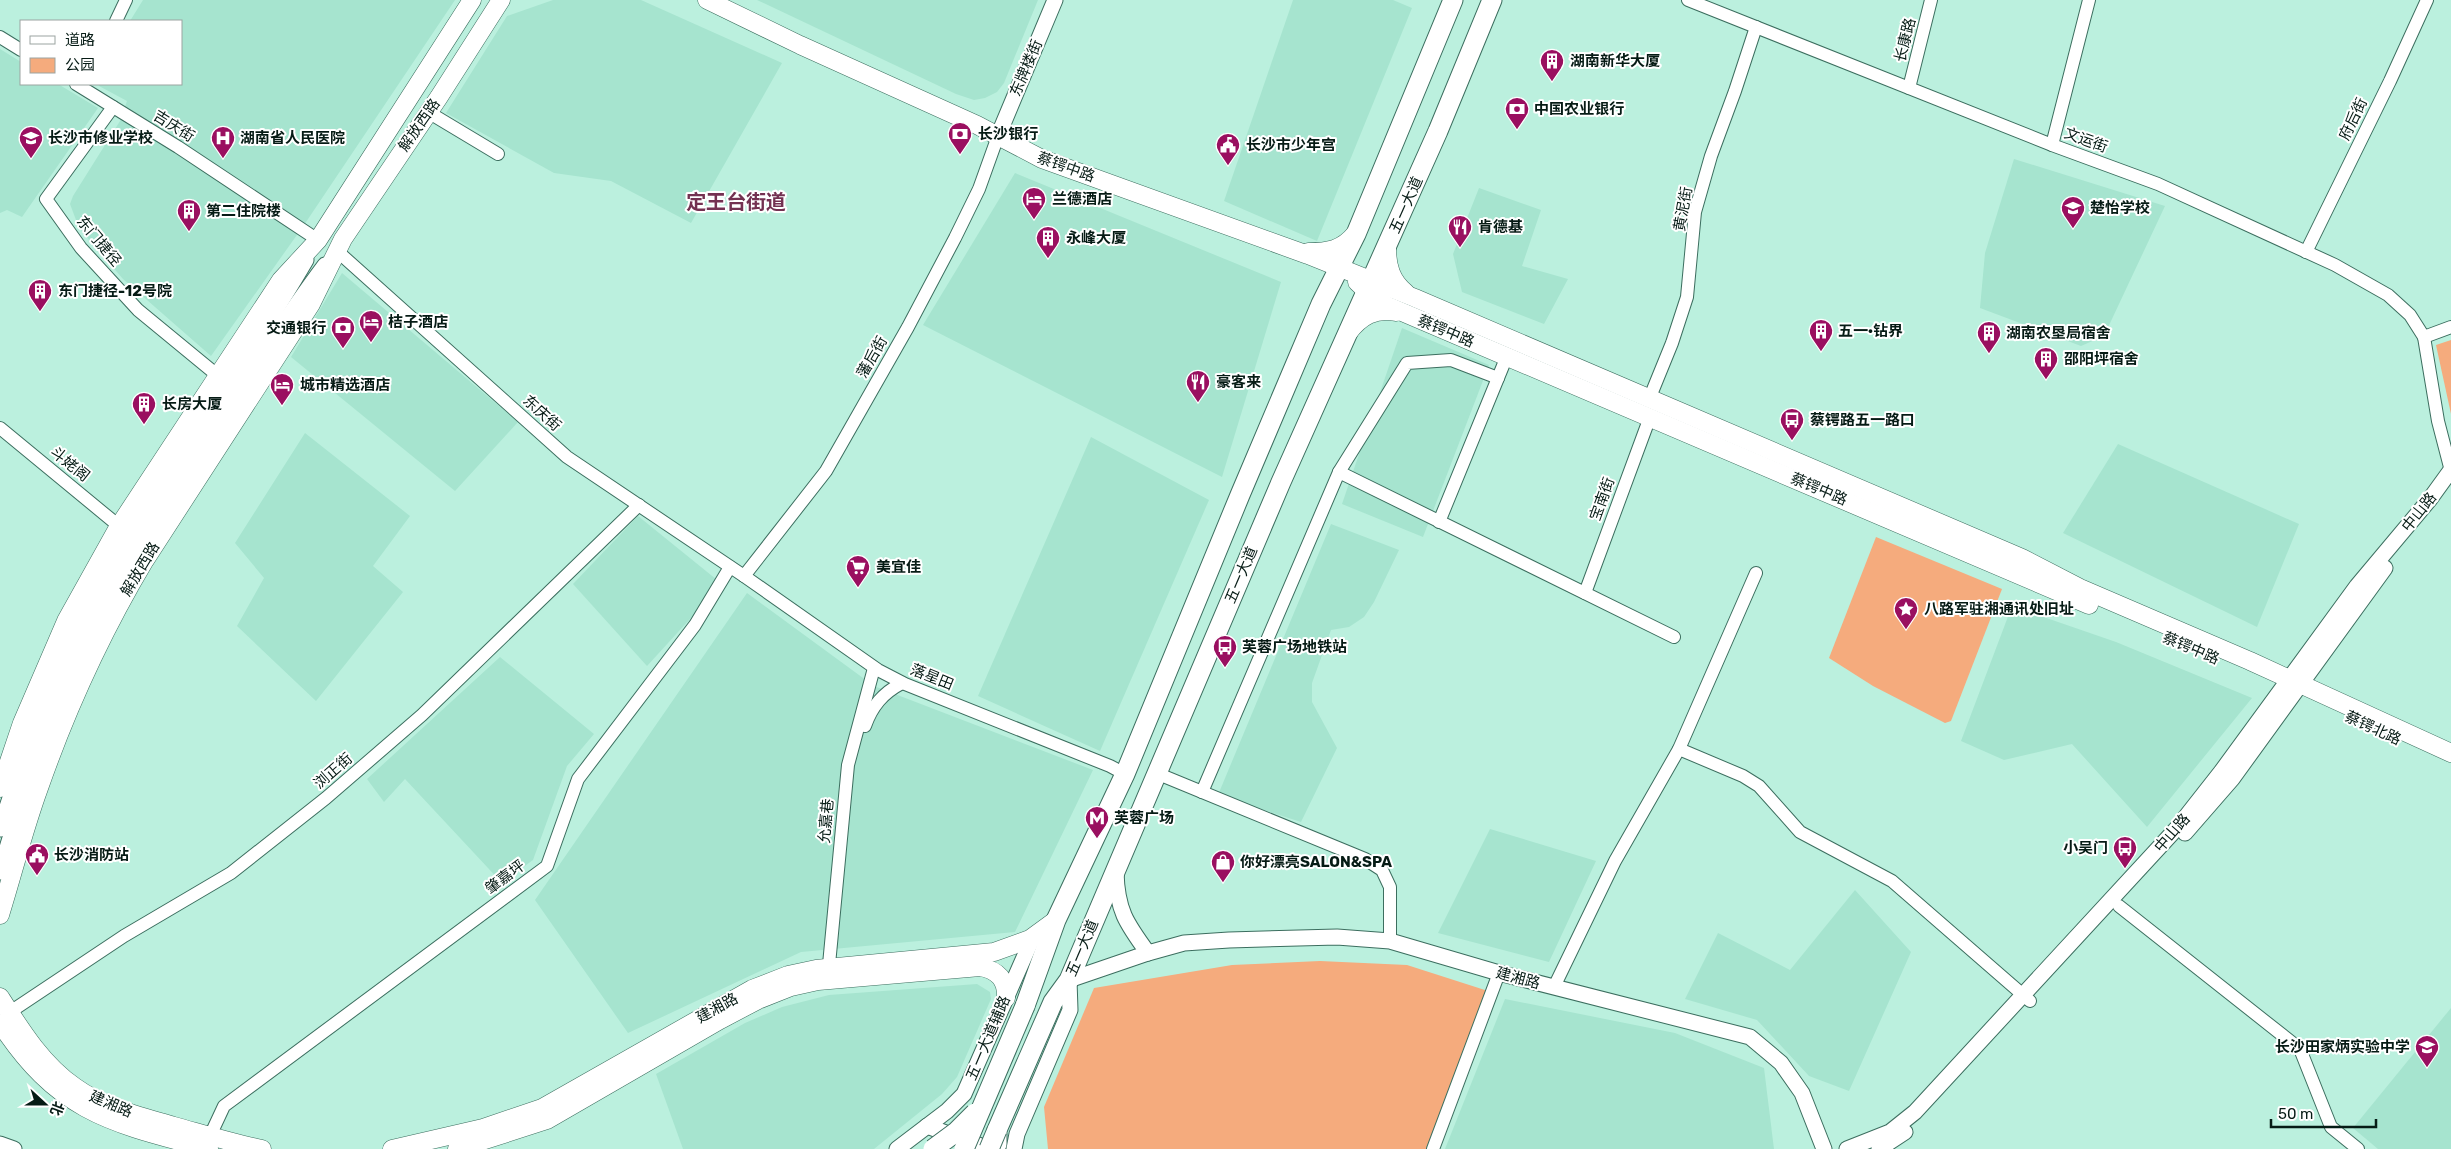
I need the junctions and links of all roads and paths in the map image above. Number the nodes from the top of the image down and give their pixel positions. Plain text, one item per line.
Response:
1 (126, 0) edge
2 (472, 0) edge
3 (501, 0) edge
4 (708, 0) edge
5 (1055, 0) edge
6 (1453, 0) edge
7 (1492, 0) edge
8 (1688, 0) edge
9 (1932, 0) edge
10 (2089, 0) edge
11 (2427, 0) edge
12 (116, 20) edge
13 (1756, 27) junction
14 (0, 37) edge
15 (20, 49) edge
16 (82, 85) edge
17 (1909, 88) junction
18 (112, 107) junction
19 (428, 112) junction
20 (998, 136) junction
21 (2052, 145) junction
22 (498, 154) dead end
23 (1356, 234) junction
24 (318, 240) junction
25 (1387, 248) junction
26 (336, 250) junction
27 (1293, 250) junction
28 (2306, 252) junction
29 (1346, 271) junction
30 (1369, 287) junction
31 (1415, 298) junction
32 (1408, 315) junction
33 (2451, 327) edge
34 (1348, 333) junction
35 (2424, 336) junction
36 (261, 344) junction
37 (1507, 356) junction
38 (218, 375) junction
39 (1498, 378) junction
40 (1650, 398) junction
41 (1650, 417) junction
42 (0, 428) edge
43 (2451, 471) edge
44 (1339, 472) junction
45 (2451, 486) edge
46 (639, 505) junction
47 (1439, 522) junction
48 (120, 526) junction
49 (730, 567) junction
50 (1756, 573) dead end
51 (744, 576) junction
52 (1585, 593) junction
53 (1674, 637) dead end
54 (874, 668) junction
55 (902, 683) junction
56 (2292, 685) junction
57 (1679, 749) junction
58 (2451, 753) edge
59 (2451, 765) edge
60 (1156, 773) junction
61 (1125, 774) junction
62 (0, 788) edge
63 (1202, 792) junction
64 (0, 829) edge
65 (1116, 868) junction
66 (0, 872) edge
67 (2119, 906) junction
68 (0, 915) edge
69 (1056, 920) junction
70 (1033, 937) junction
71 (1390, 941) junction
72 (1148, 953) junction
73 (832, 973) junction
74 (1499, 973) junction
75 (1069, 980) junction
76 (1554, 987) junction
77 (0, 997) edge
78 (1006, 998) junction
79 (2027, 998) junction
80 (5, 1017) edge
81 (7, 1039) edge
82 (986, 1098) junction
83 (927, 1126) junction
84 (997, 1130) junction
85 (210, 1142) edge
86 (0, 1144) edge
87 (14, 1149) edge
88 (262, 1149) edge
89 (392, 1149) edge
90 (457, 1149) edge
91 (897, 1149) edge
92 (933, 1149) edge
93 (964, 1149) edge
94 (989, 1149) edge
95 (998, 1149) edge
96 (1014, 1149) edge
97 (1433, 1149) edge
98 (1824, 1149) edge
99 (1847, 1149) edge
100 (1879, 1149) edge
101 (2358, 1149) edge

1 - 12 street
2 - 24 main road, 解放西路
3 - 19 main road, 解放西路
4 - 20 main road, 蔡锷中路
5 - 20 street, 东牌楼街
6 - 23 main road, 五一大道
7 - 25 main road, 五一大道
8 - 13 street, 文运街
9 - 17 street, 长康路
10 - 21 street
11 - 28 street, 府后街
13 - 17 street, 文运街
13 - 40 street, 黄泥街
14 - 15 street
16 - 18 street, 吉庆街
17 - 21 street, 文运街
18 - 24 street, 吉庆街
18 - 38 street, 东门捷径
19 - 22 street
19 - 26 main road, 解放西路
20 - 27 main road, 蔡锷中路
20 - 51 street, 藩后街
21 - 28 street, 文运街
23 - 27 main road
23 - 29 main road, 五一大道
24 - 36 street, 解放西路
24 - 38 main road, 解放西路
25 - 30 main road, 五一大道
25 - 31 main road
26 - 36 street, 解放西路
26 - 46 street, 东庆街
26 - 68 main road, 解放西路
27 - 29 main road, 蔡锷中路
28 - 35 street, 文运街
29 - 30 main road, 蔡锷中路
29 - 61 main road, 五一大道
30 - 31 main road, 蔡锷中路
30 - 32 main road, 蔡锷中路
30 - 34 main road, 五一大道
31 - 40 main road, 蔡锷中路
32 - 34 main road
32 - 37 main road, 蔡锷中路
33 - 35 street
34 - 60 main road, 五一大道
35 - 43 street
36 - 64 street, 解放西路
36 - 66 street, 解放西路
37 - 39 street
37 - 41 main road, 蔡锷中路
38 - 48 main road, 解放西路
39 - 44 street
39 - 47 street
40 - 56 main road, 蔡锷中路
41 - 52 street, 宝南街
41 - 56 main road, 蔡锷中路
42 - 48 street, 斗姥阁
43 - 56 street, 中山路
44 - 47 street
44 - 63 street
45 - 56 street, 中山路
46 - 49 street, 东庆街
46 - 80 street, 浏正街
47 - 52 street
48 - 62 main road, 解放西路
49 - 51 street, 东庆街
49 - 85 street, 肇嘉坪
50 - 57 street
51 - 54 street, 落星田
52 - 53 street
54 - 55 street, 落星田
54 - 73 street, 允嘉巷
55 - 61 street, 落星田
55 - 73 street, 允嘉巷
56 - 58 main road, 蔡锷北路
56 - 59 main road, 蔡锷北路
56 - 67 street, 中山路
56 - 79 street, 中山路
57 - 76 street
57 - 79 street
60 - 63 street
60 - 65 main road, 五一大道
61 - 69 main road, 五一大道
63 - 71 street
65 - 72 street
65 - 75 main road, 五一大道
67 - 79 street, 中山路
67 - 101 street
69 - 70 main road, 建湘路
69 - 82 main road, 五一大道, bridge
70 - 73 main road, 建湘路
70 - 78 street, 五一大道辅路
71 - 72 street, 建湘路
71 - 74 street, 建湘路
72 - 75 street, 建湘路
73 - 78 main road, 建湘路
73 - 89 main road, 建湘路
73 - 90 main road, 建湘路
74 - 76 street, 建湘路
74 - 97 street
75 - 84 main road, 五一大道
75 - 96 street
76 - 98 street, 建湘路
77 - 80 main road, 建湘路
78 - 83 street, 五一大道辅路
79 - 99 street, 中山路
79 - 100 street, 中山路
80 - 81 main road, 建湘路
80 - 85 main road, 建湘路
81 - 85 main road, 建湘路
82 - 92 main road, bridge
82 - 93 main road, 五一大道, bridge
83 - 91 street, 五一大道辅路
83 - 94 street
84 - 94 main road, 五一大道, bridge
84 - 95 main road
85 - 88 main road, 建湘路
86 - 87 street

